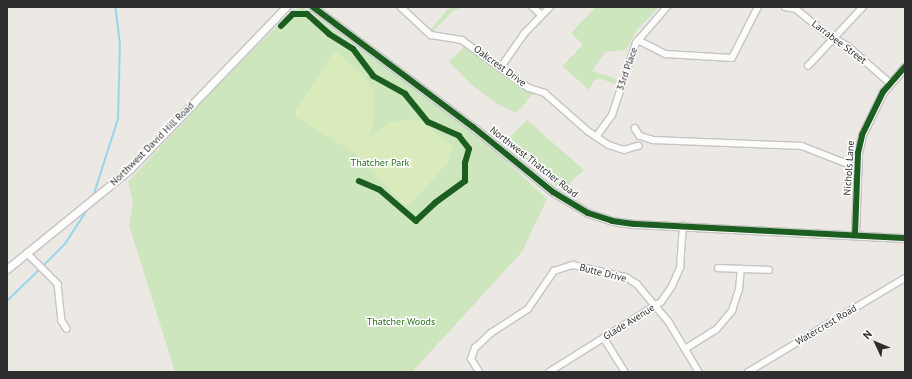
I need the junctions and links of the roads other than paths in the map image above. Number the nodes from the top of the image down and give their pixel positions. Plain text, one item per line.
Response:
1 (286, 7) edge
2 (312, 7) edge
3 (401, 7) edge
4 (533, 7) edge
5 (550, 7) edge
6 (667, 7) edge
7 (758, 7) edge
8 (785, 7) edge
9 (863, 7) edge
10 (542, 15) junction
11 (833, 38) junction
12 (638, 40) junction
13 (808, 66) dead end
14 (501, 67) junction
15 (905, 67) edge
16 (890, 83) junction
17 (635, 128) dead end
18 (596, 137) junction
19 (638, 146) dead end
20 (858, 168) junction
21 (683, 226) junction
22 (855, 236) junction
23 (905, 238) edge
24 (27, 253) junction
25 (718, 268) dead end
26 (7, 269) edge
27 (741, 270) junction
28 (769, 270) dead end
29 (905, 278) edge
30 (656, 306) junction
31 (67, 329) dead end
32 (604, 338) junction
33 (685, 349) junction
34 (478, 372) edge
35 (549, 372) edge
36 (625, 372) edge
37 (698, 372) edge
38 (748, 372) edge

1 - 24 street, Northwest David Hill Road
2 - 21 street, Northwest Thatcher Road
3 - 14 street, Oakcrest Drive
4 - 10 street
5 - 10 street
6 - 12 street, 33rd Place
7 - 12 street
8 - 11 street, Larrabee Street
9 - 11 street
10 - 14 street
11 - 13 street
11 - 16 street, Larrabee Street
12 - 18 street, 33rd Place
14 - 18 street, Oakcrest Drive
15 - 16 street, Nichols Lane
16 - 20 street, Nichols Lane
17 - 20 street
18 - 19 street, Oakcrest Drive
20 - 22 street, Nichols Lane
21 - 22 street, Northwest Thatcher Road
21 - 30 street, Glade Avenue
22 - 23 street, Northwest Thatcher Road
24 - 26 street, Northwest David Hill Road
24 - 31 street
25 - 27 street
27 - 28 street
27 - 33 street
29 - 38 street, Watercrest Road
30 - 32 street, Glade Avenue
30 - 33 street, Butte Drive
30 - 34 street, Butte Drive
32 - 35 street, Glade Avenue
32 - 36 street
33 - 37 street, Butte Drive

